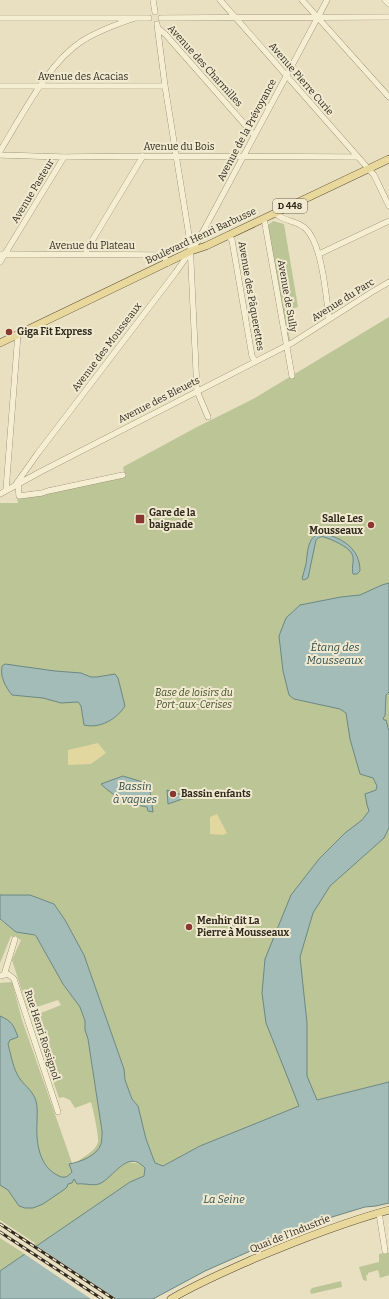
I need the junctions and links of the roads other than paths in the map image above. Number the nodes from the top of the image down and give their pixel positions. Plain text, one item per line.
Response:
1 (153, 0) edge
2 (220, 0) edge
3 (302, 0) edge
4 (327, 0) edge
5 (385, 0) edge
6 (389, 4) edge
7 (155, 12) junction
8 (235, 17) junction
9 (318, 17) junction
10 (389, 17) edge
11 (0, 18) edge
12 (135, 18) junction
13 (149, 18) junction
14 (162, 18) junction
15 (158, 26) junction
16 (286, 75) junction
17 (0, 86) edge
18 (40, 86) junction
19 (165, 86) junction
20 (389, 97) edge
21 (254, 135) junction
22 (0, 151) edge
23 (0, 155) edge
24 (143, 156) junction
25 (176, 156) junction
26 (243, 156) junction
27 (64, 157) junction
28 (358, 157) junction
29 (389, 159) edge
30 (370, 168) junction
31 (389, 206) edge
32 (275, 213) junction
33 (264, 218) junction
34 (389, 221) edge
35 (228, 235) junction
36 (191, 251) junction
37 (2, 254) edge
38 (86, 254) junction
39 (319, 254) junction
40 (0, 262) edge
41 (168, 263) junction
42 (389, 282) edge
43 (330, 318) junction
44 (20, 333) junction
45 (0, 342) edge
46 (287, 346) junction
47 (255, 361) junction
48 (292, 376) dead end
49 (197, 391) junction
50 (208, 417) dead end
51 (123, 475) dead end
52 (17, 484) junction
53 (6, 490) junction
54 (0, 494) edge
55 (16, 939) dead end
56 (2, 976) edge
57 (58, 1112) dead end
58 (389, 1210) edge
59 (379, 1213) junction
60 (385, 1251) dead end
61 (201, 1283) junction
62 (171, 1299) edge
63 (179, 1299) edge

1 - 7 street
2 - 8 street, Avenue Pierre Curie
3 - 9 street
4 - 9 street, Avenue de la Prévoyance
5 - 6 street
7 - 13 street
7 - 14 street
8 - 9 street
8 - 14 street
8 - 16 street, Avenue Pierre Curie
9 - 10 street
9 - 16 street, Avenue de la Prévoyance
9 - 20 street
11 - 12 street
12 - 13 street
12 - 18 street
13 - 15 street
14 - 15 street
15 - 19 street
15 - 21 street, Avenue des Charmilles
16 - 21 street, Avenue de la Prévoyance
16 - 28 street, Avenue Pierre Curie
17 - 18 street, Avenue des Acacias
18 - 19 street, Avenue des Acacias
18 - 22 street
19 - 25 street
21 - 26 street, Avenue de la Prévoyance
23 - 27 street, Avenue du Bois
24 - 25 street, Avenue du Bois
24 - 27 street, Avenue du Bois
24 - 38 street
25 - 26 street, Avenue du Bois
25 - 36 street
26 - 28 street, Avenue du Bois
26 - 36 street, Avenue de la Prévoyance
27 - 37 street, Avenue Pasteur
28 - 30 street, Avenue Pierre Curie
29 - 30 main road, Boulevard Henri Barbusse / D 448
30 - 31 street
30 - 32 main road, Boulevard Henri Barbusse / D 448
32 - 33 main road, Boulevard Henri Barbusse / D 448
32 - 39 street
33 - 35 main road, Boulevard Henri Barbusse / D 448
33 - 46 street, Avenue de Sully
34 - 39 street
35 - 36 main road, Boulevard Henri Barbusse / D 448
35 - 47 street, Avenue des Pâquerettes
36 - 41 main road, Boulevard Henri Barbusse / D 448
36 - 49 street
36 - 52 street, Avenue des Mousseaux
37 - 38 street, Avenue du Plateau
37 - 40 street, Avenue Pasteur
38 - 41 street, Avenue du Plateau
39 - 43 street
41 - 44 main road, Boulevard Henri Barbusse / D 448
42 - 43 street, Avenue du Parc
43 - 46 street, Avenue du Parc
44 - 45 main road, D 448
44 - 53 street
46 - 47 street, Avenue des Bleuets
46 - 48 street, Avenue de Sully
47 - 49 street, Avenue des Bleuets
49 - 50 street
49 - 52 street, Avenue des Bleuets
51 - 52 street
52 - 53 street, Avenue des Bleuets
53 - 54 street, Avenue des Bleuets
55 - 56 street
56 - 57 street, Rue Henri Rossignol
58 - 59 main road, Quai de l'Industrie
59 - 60 street
59 - 61 main road, Quai de l'Industrie
61 - 62 main road, Quai de l'Industrie
61 - 63 main road, Quai de l'Industrie

